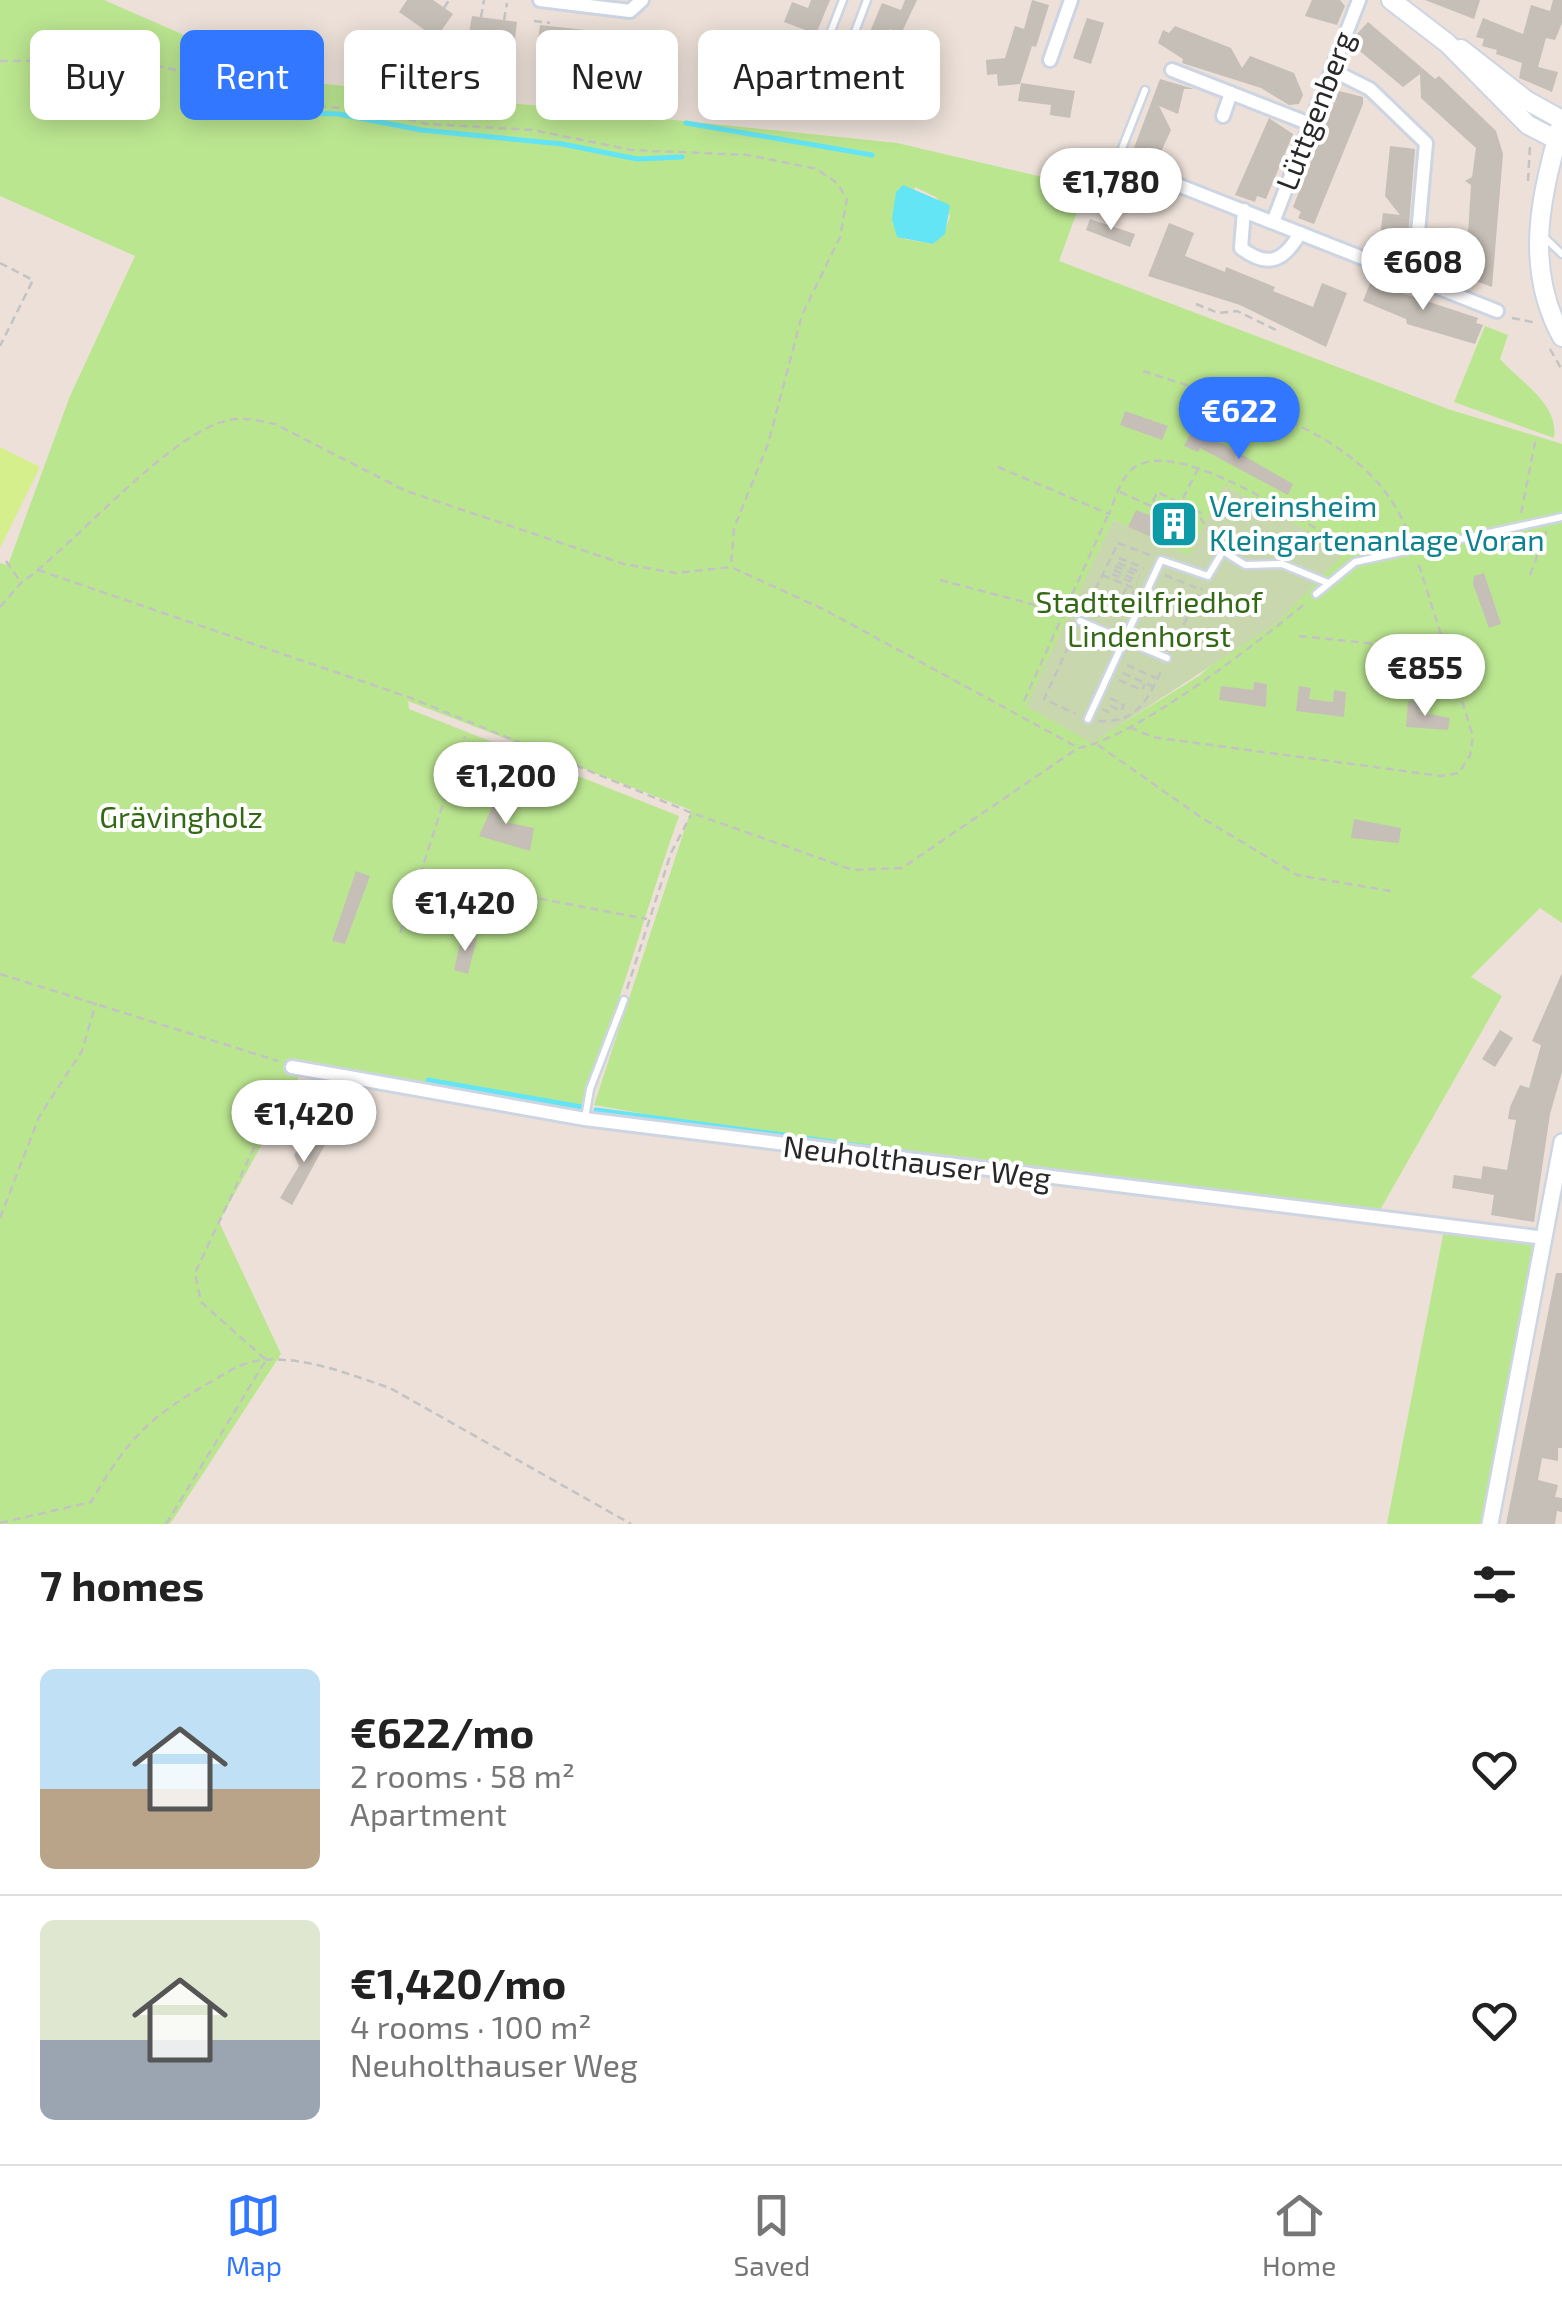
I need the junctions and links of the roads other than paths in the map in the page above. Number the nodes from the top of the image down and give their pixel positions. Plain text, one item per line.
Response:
1 (540, 0) edge
2 (642, 0) edge
3 (843, 0) edge
4 (868, 0) edge
5 (1072, 0) edge
6 (1359, 0) edge
7 (1390, 0) edge
8 (1050, 60) dead end
9 (1172, 70) dead end
10 (1332, 70) junction
11 (1145, 90) dead end
12 (1231, 93) junction
13 (1222, 116) dead end
14 (1310, 124) junction
15 (1560, 127) edge
16 (1117, 161) joint
17 (1244, 210) junction
18 (1273, 222) junction
19 (1300, 232) junction
20 (1537, 233) junction
21 (1562, 254) edge
22 (1414, 278) junction
23 (1497, 311) road end
24 (1562, 337) edge
25 (1562, 517) edge
26 (1328, 583) junction
27 (1316, 594) road end
28 (1080, 621) road end
29 (1124, 639) junction
30 (1168, 658) road end
31 (1088, 719) road end
32 (624, 1000) road end
33 (292, 1066) road end
34 (585, 1119) junction
35 (1562, 1142) edge
36 (1556, 1212) edge
37 (1545, 1238) junction
38 (1490, 1524) edge

1 - 2 street
3 - 4 lane
5 - 8 street
6 - 10 street, Lüttgenberg
7 - 15 main road
9 - 12 street
10 - 14 street, Lüttgenberg
10 - 22 street
11 - 16 lane, Lüttgenberg
12 - 13 street
12 - 14 street
14 - 18 street, Lüttgenberg
15 - 20 main road
16 - 17 street, Lüttgenberg
17 - 18 street, Lüttgenberg
17 - 19 street
18 - 19 street, Lüttgenberg
19 - 22 street, Lüttgenberg
20 - 21 lane
20 - 24 main road
22 - 23 street, Lüttgenberg
25 - 26 lane
26 - 27 lane
26 - 29 lane
28 - 29 lane
29 - 30 lane
29 - 31 lane
32 - 34 lane
33 - 34 street, Neuholthauser Weg
34 - 37 street, Neuholthauser Weg
35 - 36 street
36 - 37 street
37 - 38 street

